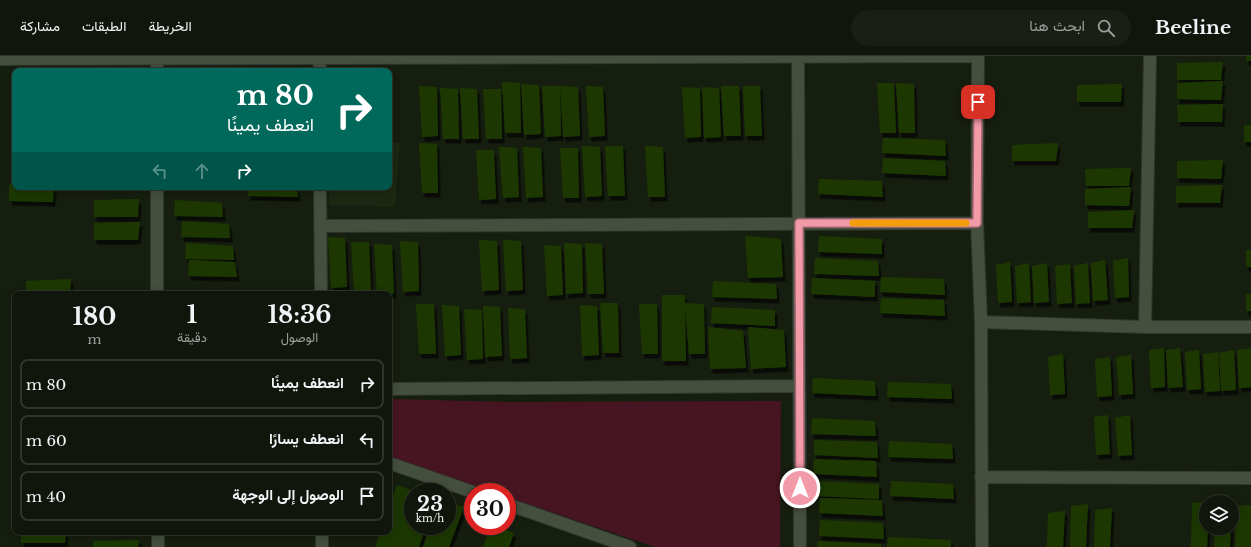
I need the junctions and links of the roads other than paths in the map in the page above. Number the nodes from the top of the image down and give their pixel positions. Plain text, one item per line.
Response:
1 (798, 56) edge
2 (978, 56) edge
3 (1150, 56) edge
4 (476, 57) edge
5 (157, 58) junction
6 (319, 58) junction
7 (0, 59) edge
8 (157, 68) edge
9 (320, 68) edge
10 (157, 190) edge
11 (320, 190) edge
12 (799, 223) junction
13 (977, 223) junction
14 (320, 226) junction
15 (157, 291) edge
16 (321, 291) edge
17 (980, 322) junction
18 (1146, 327) junction
19 (1251, 327) edge
20 (799, 386) junction
21 (392, 389) edge
22 (392, 464) edge
23 (981, 477) junction
24 (1251, 478) edge
25 (464, 489) edge
26 (516, 507) edge
27 (158, 535) edge
28 (322, 535) edge
29 (158, 547) edge
30 (322, 547) edge
31 (630, 547) edge
32 (800, 547) edge
33 (982, 547) edge

1 - 2 street
1 - 4 street
1 - 12 street
2 - 13 street
3 - 18 street
4 - 6 street
5 - 6 street
5 - 7 street
5 - 8 street
6 - 9 street
10 - 15 street
11 - 14 street
12 - 13 street
12 - 14 street
12 - 20 street
13 - 17 street
14 - 16 street
17 - 18 street
17 - 23 street
18 - 19 street
20 - 21 street
20 - 32 street
22 - 25 street
23 - 24 street
23 - 33 street
26 - 31 street
27 - 29 street
28 - 30 street

